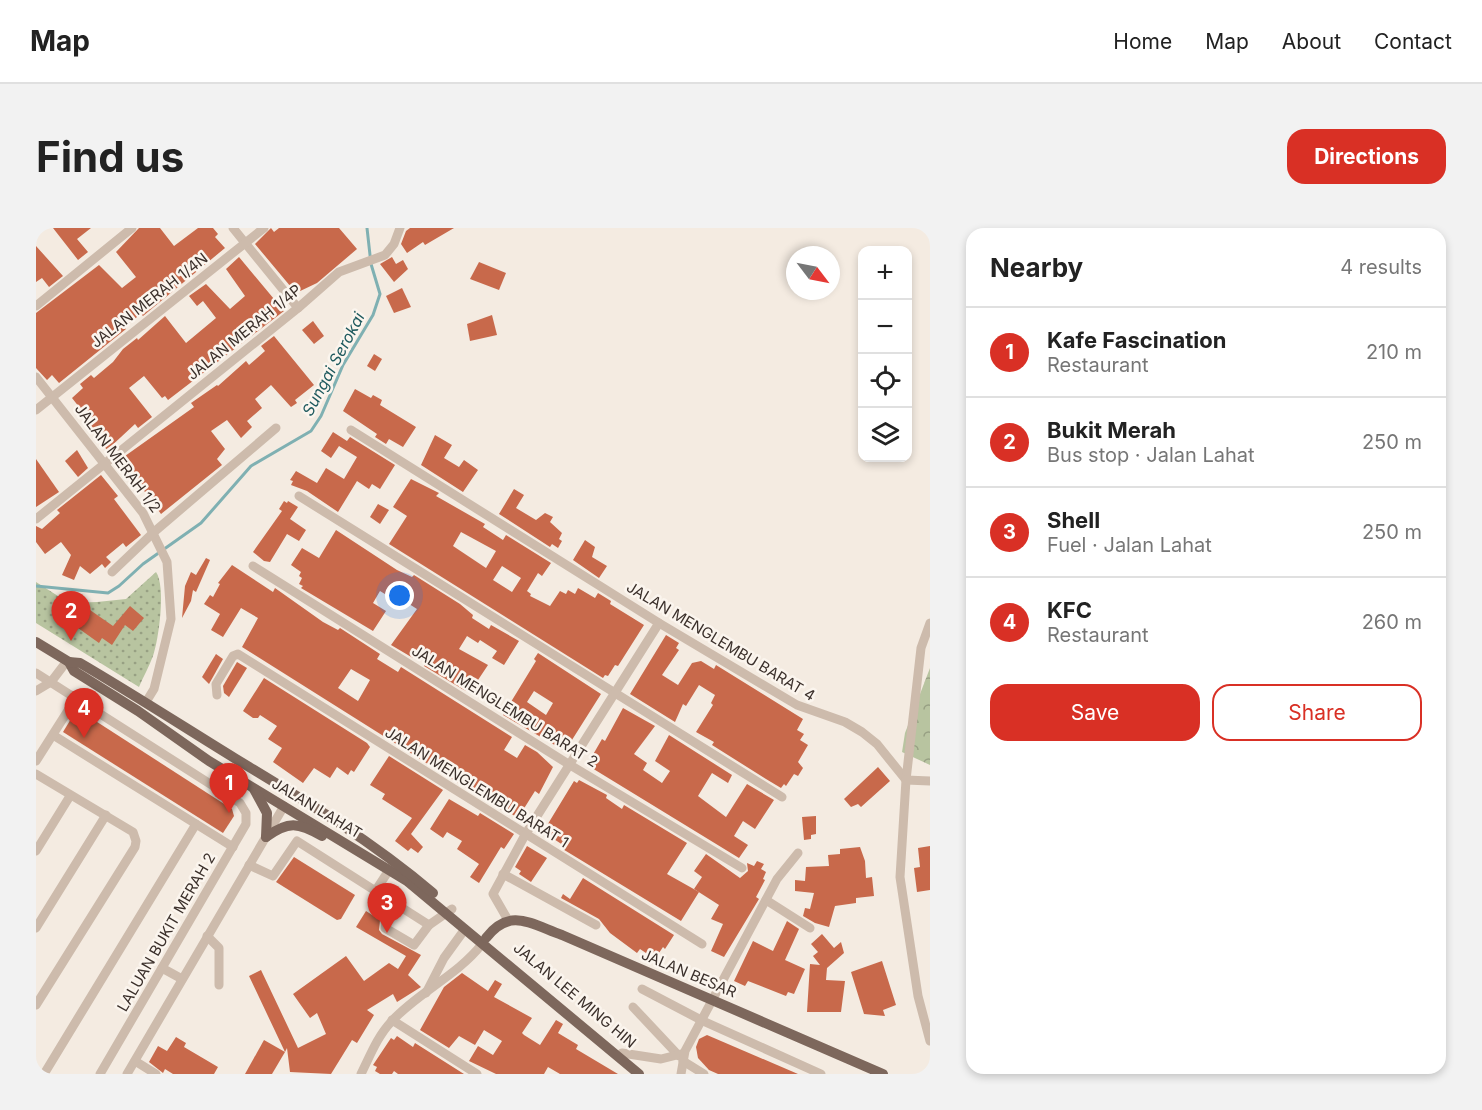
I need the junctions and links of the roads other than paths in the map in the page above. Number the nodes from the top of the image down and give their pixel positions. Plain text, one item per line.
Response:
1 (132, 228) edge
2 (233, 228) edge
3 (264, 228) edge
4 (400, 228) edge
5 (245, 243) junction
6 (36, 306) edge
7 (298, 308) junction
8 (36, 377) edge
9 (52, 396) junction
10 (36, 410) edge
11 (276, 428) dead end
12 (351, 430) dead end
13 (105, 464) junction
14 (299, 496) dead end
15 (36, 519) edge
16 (154, 532) junction
17 (253, 566) dead end
18 (112, 572) dead end
19 (659, 623) junction
20 (930, 623) edge
21 (36, 642) edge
22 (70, 665) junction
23 (36, 673) edge
24 (51, 682) junction
25 (36, 692) edge
26 (614, 694) junction
27 (217, 695) dead end
28 (76, 698) junction
29 (146, 702) junction
30 (53, 735) junction
31 (214, 745) junction
32 (36, 761) edge
33 (209, 761) junction
34 (570, 765) junction
35 (36, 774) edge
36 (906, 780) junction
37 (930, 781) edge
38 (253, 787) junction
39 (70, 796) junction
40 (782, 797) dead end
41 (284, 806) junction
42 (106, 815) junction
43 (196, 824) junction
44 (525, 835) junction
45 (266, 837) junction
46 (233, 847) junction
47 (375, 848) junction
48 (36, 851) edge
49 (798, 853) dead end
50 (249, 865) junction
51 (392, 865) junction
52 (742, 868) dead end
53 (503, 874) junction
54 (376, 890) junction
55 (390, 899) junction
56 (766, 900) junction
57 (450, 912) junction
58 (508, 920) junction
59 (429, 925) junction
60 (596, 925) dead end
61 (36, 928) edge
62 (810, 928) dead end
63 (465, 929) junction
64 (207, 936) junction
65 (484, 942) junction
66 (702, 944) dead end
67 (444, 958) junction
68 (162, 968) junction
69 (452, 973) junction
70 (182, 979) junction
71 (219, 985) dead end
72 (642, 989) dead end
73 (426, 993) junction
74 (714, 1000) junction
75 (930, 1001) edge
76 (36, 1005) edge
77 (920, 1005) junction
78 (633, 1007) dead end
79 (392, 1020) junction
80 (703, 1020) junction
81 (930, 1041) edge
82 (622, 1053) junction
83 (682, 1056) junction
84 (135, 1061) junction
85 (44, 1074) edge
86 (100, 1074) edge
87 (127, 1074) edge
88 (156, 1074) edge
89 (361, 1074) edge
90 (477, 1074) edge
91 (639, 1074) edge
92 (645, 1074) edge
93 (681, 1074) edge
94 (703, 1074) edge
95 (821, 1074) edge
96 (884, 1074) edge

1 - 6 street
2 - 5 street
3 - 5 street, JALAN MERAH 1/4N
4 - 7 street, JALAN MERAH 1/4P
5 - 7 street
5 - 9 street, JALAN MERAH 1/4N
7 - 13 street, JALAN MERAH 1/4P
8 - 9 street, JALAN MERAH 1/2
9 - 10 street, JALAN MERAH 1/4N
9 - 13 street, JALAN MERAH 1/2
11 - 16 street
12 - 19 street, JALAN MENGLEMBU BARAT 4
13 - 15 street, JALAN MERAH 1/4P
13 - 16 street, JALAN MERAH 1/2
14 - 26 street
16 - 18 street
16 - 29 street, JALAN MERAH 1/2
17 - 34 street, JALAN MENGLEMBU BARAT 2
19 - 26 street
19 - 36 street, JALAN MENGLEMBU BARAT 4
20 - 36 street
21 - 22 main road, JALAN LAHAT
22 - 24 street
22 - 29 main road, JALAN LAHAT
22 - 33 main road, JALAN LAHAT
23 - 24 street
24 - 25 street
24 - 28 street
26 - 34 street
26 - 40 street
27 - 44 street, JALAN MENGLEMBU BARAT 1
28 - 30 street
28 - 46 street, LALUAN BUKIT MERAH 2
29 - 31 main road, JALAN LAHAT
29 - 33 main road
30 - 32 street
30 - 43 street
31 - 41 main road
31 - 47 main road, JALAN LAHAT
33 - 38 main road, JALAN LAHAT
34 - 44 street
34 - 52 street, JALAN MENGLEMBU BARAT 2
35 - 39 street
36 - 37 street
36 - 77 street
38 - 41 main road, JALAN LAHAT
38 - 45 main road
39 - 42 street
39 - 48 street
41 - 45 street
41 - 47 main road
41 - 51 main road, JALAN LAHAT
42 - 61 street
42 - 76 street
43 - 46 street
43 - 85 street
44 - 53 street
44 - 66 street, JALAN MENGLEMBU BARAT 1
45 - 50 street
45 - 51 main road
46 - 68 street, LALUAN BUKIT MERAH 2
47 - 51 main road, JALAN LAHAT
49 - 56 street
50 - 54 street
50 - 64 street
51 - 54 street
51 - 57 main road, JALAN LAHAT
53 - 58 street
53 - 60 street
54 - 55 street
55 - 59 street
55 - 59 street
56 - 62 street
56 - 74 street
57 - 59 street
57 - 63 main road, JALAN LAHAT
57 - 65 main road, JALAN LAHAT
58 - 65 main road
58 - 74 main road, JALAN BESAR
63 - 65 main road, JALAN LAHAT
63 - 67 street
64 - 70 street
64 - 71 street
65 - 69 street
65 - 82 main road, JALAN LEE MING HIN
65 - 91 main road, JALAN LEE MING HIN
67 - 69 street
67 - 73 street
68 - 70 street
68 - 86 street, LALUAN BUKIT MERAH 2
69 - 73 street
70 - 84 street
72 - 80 street
73 - 79 street
74 - 80 street
74 - 96 main road, JALAN BESAR
75 - 77 street
77 - 81 street
78 - 83 street
79 - 89 street
79 - 90 street
80 - 83 street
80 - 95 street
82 - 83 street
82 - 92 main road, JALAN LEE MING HIN
83 - 93 street
83 - 94 street
84 - 87 street
84 - 88 street

